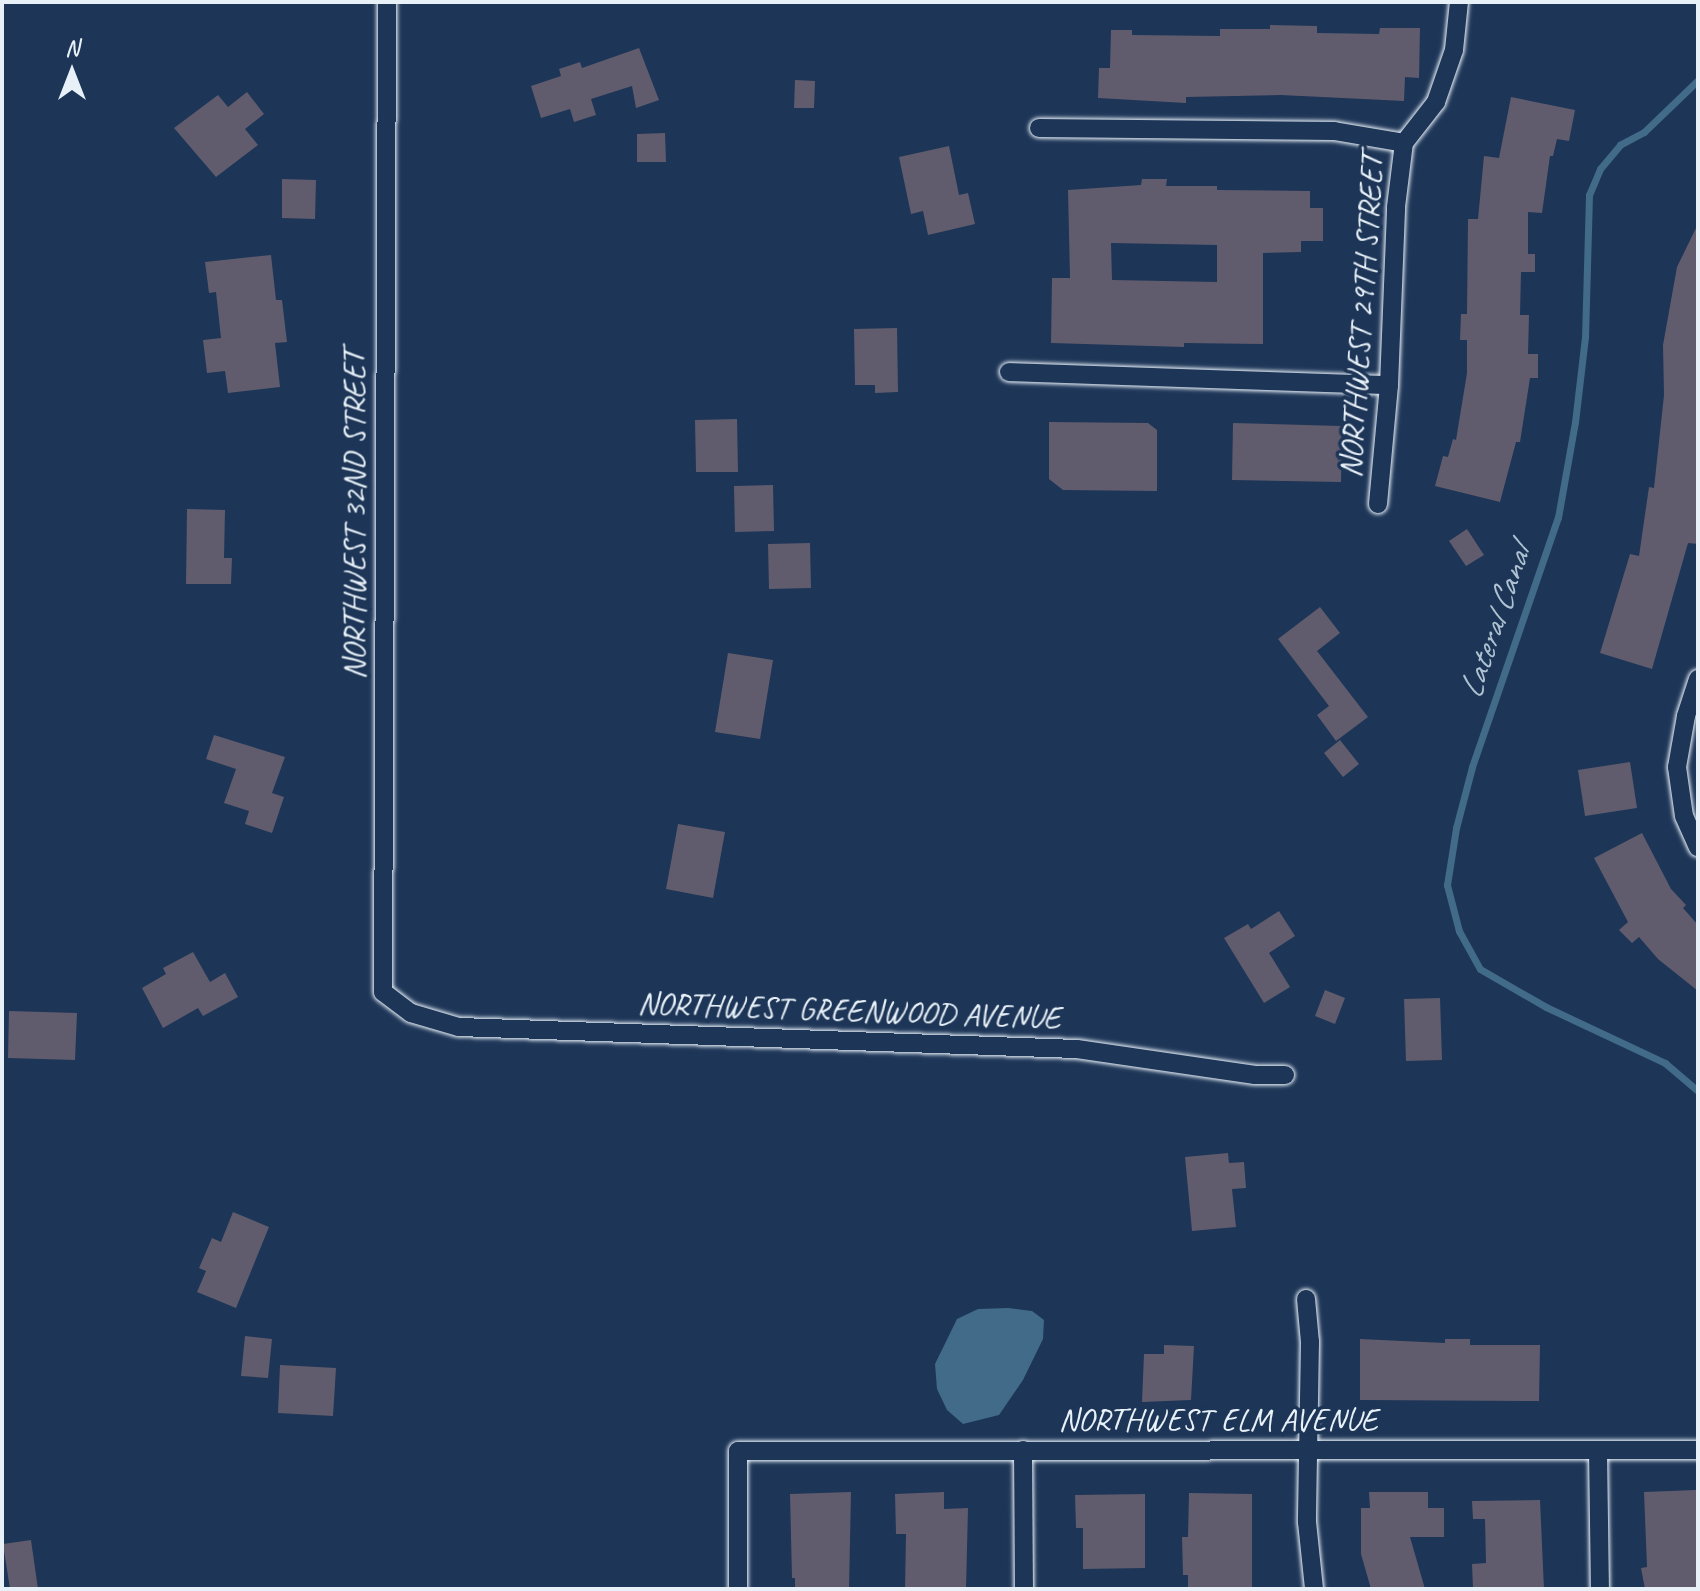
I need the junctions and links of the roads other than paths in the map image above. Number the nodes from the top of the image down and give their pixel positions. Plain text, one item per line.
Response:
1 (387, 2) edge
2 (1459, 2) edge
3 (1039, 128) dead end
4 (1404, 143) junction
5 (1009, 372) dead end
6 (1389, 385) junction
7 (1378, 504) dead end
8 (1698, 679) edge
9 (1692, 716) edge
10 (1698, 847) edge
11 (411, 1013) joint
12 (1285, 1075) dead end
13 (1306, 1299) dead end
14 (1023, 1450) junction
15 (1310, 1450) junction
16 (1598, 1450) junction
17 (1698, 1450) edge
18 (738, 1589) edge
19 (1024, 1589) edge
20 (1314, 1589) edge
21 (1600, 1589) edge

1 - 11 street, NORTHWEST 32ND STREET
2 - 4 street, NORTHWEST 29TH STREET
3 - 4 street
4 - 6 street, NORTHWEST 29TH STREET
5 - 6 street
6 - 7 street, NORTHWEST 29TH STREET
8 - 9 street
9 - 10 street
11 - 12 street, NORTHWEST GREENWOOD AVENUE
13 - 15 street
14 - 15 street, NORTHWEST ELM AVENUE
14 - 18 street, NORTHWEST ELM AVENUE
14 - 19 street
15 - 16 street, NORTHWEST ELM AVENUE
15 - 20 street
16 - 17 street, NORTHWEST ELM AVENUE
16 - 21 street

